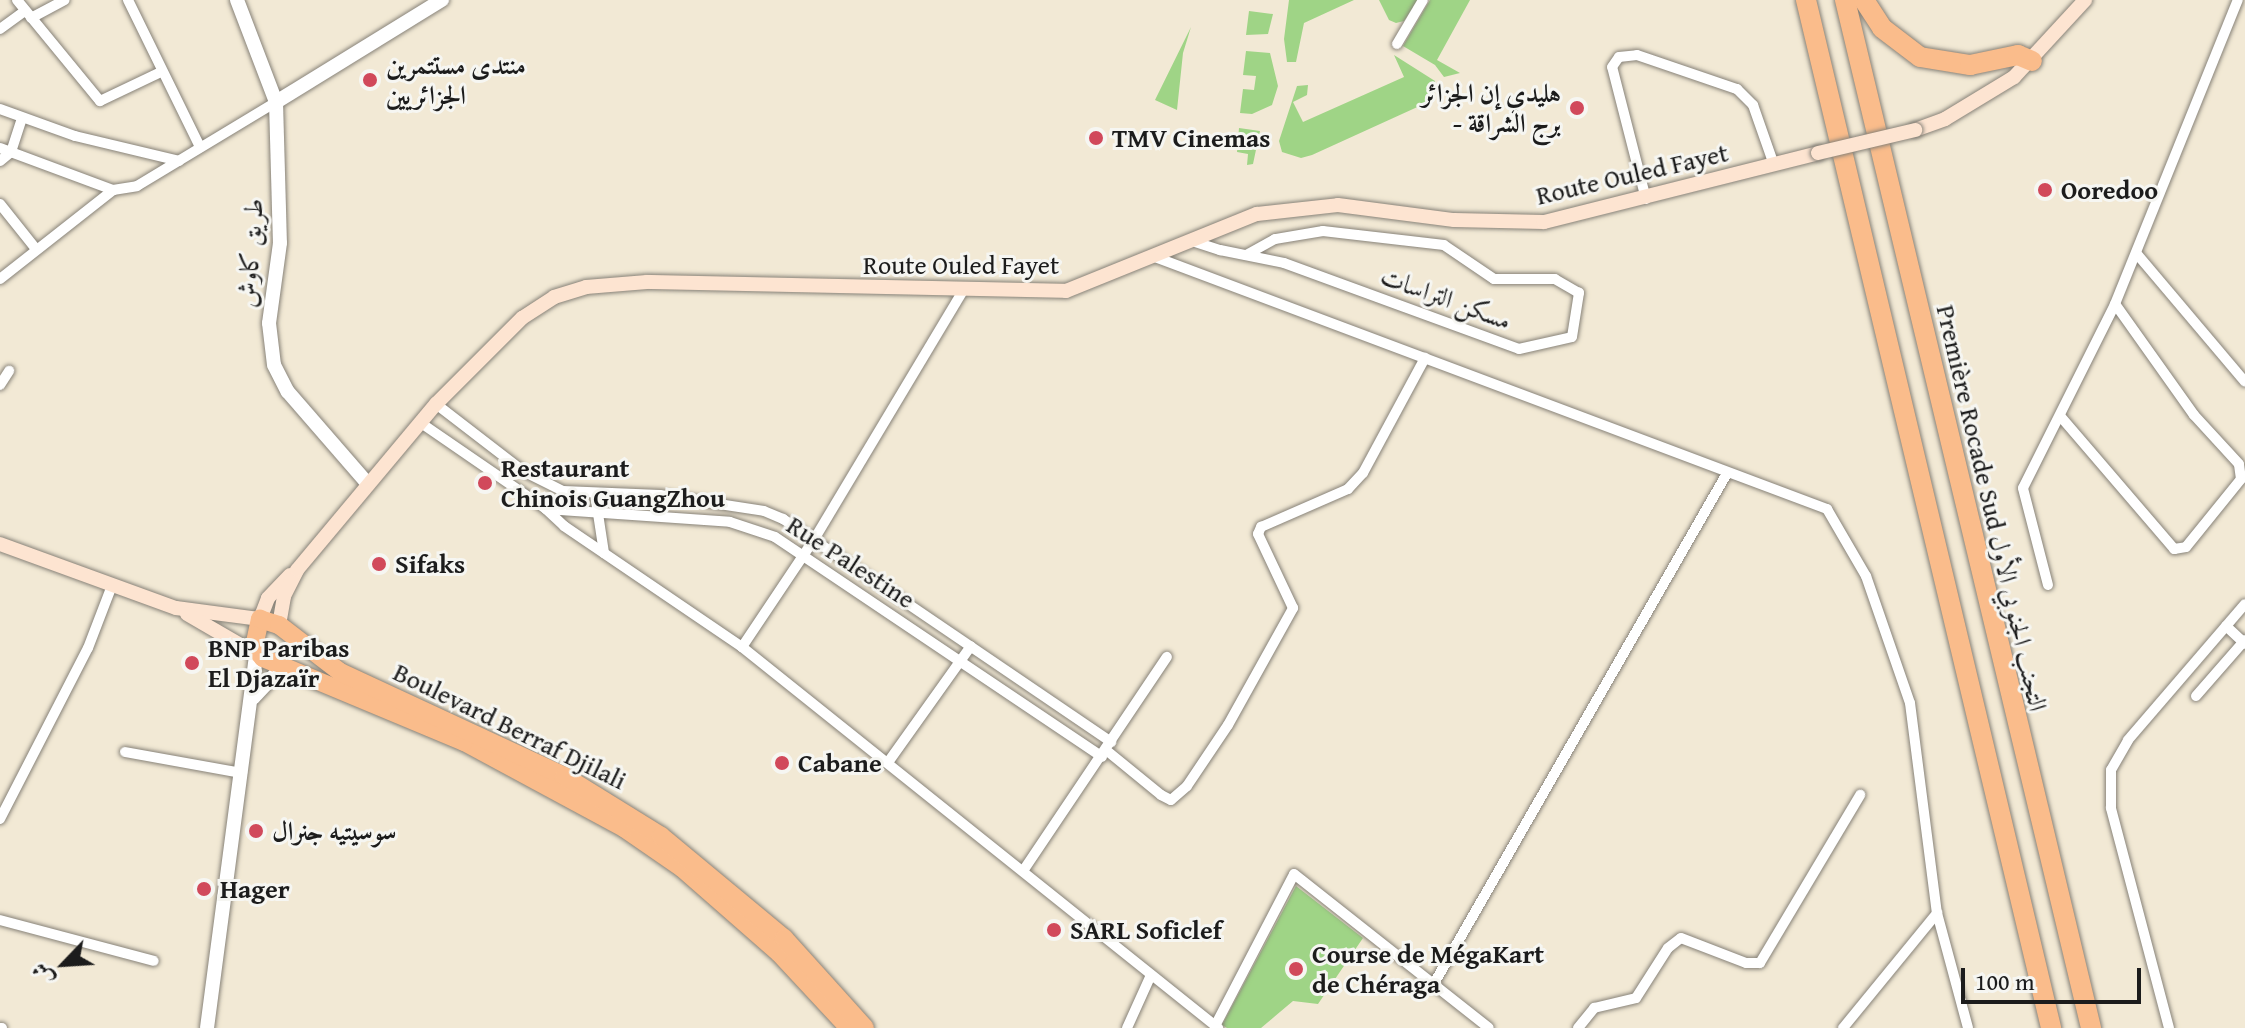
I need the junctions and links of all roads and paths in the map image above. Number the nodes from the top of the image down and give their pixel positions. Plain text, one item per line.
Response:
1 (17, 0) edge
2 (65, 0) edge
3 (128, 0) edge
4 (237, 0) edge
5 (442, 0) edge
6 (1423, 0) edge
7 (1806, 0) edge
8 (1845, 0) edge
9 (1864, 0) edge
10 (2085, 0) edge
11 (2238, 0) edge
12 (28, 15) junction
13 (0, 29) edge
14 (1397, 44) dead end
15 (2032, 61) junction
16 (161, 72) junction
17 (276, 102) junction
18 (0, 109) edge
19 (22, 118) junction
20 (200, 147) junction
21 (6, 150) edge
22 (0, 161) edge
23 (179, 161) junction
24 (1774, 165) junction
25 (113, 190) junction
26 (1646, 199) junction
27 (0, 204) edge
28 (1189, 240) junction
29 (36, 249) junction
30 (2137, 254) junction
31 (1246, 255) junction
32 (1155, 257) junction
33 (0, 279) edge
34 (962, 292) junction
35 (2115, 304) junction
36 (1425, 358) junction
37 (9, 371) dead end
38 (2245, 382) edge
39 (0, 385) edge
40 (436, 404) junction
41 (2061, 417) junction
42 (421, 423) junction
43 (1726, 475) junction
44 (367, 483) junction
45 (595, 494) junction
46 (546, 509) junction
47 (596, 514) junction
48 (815, 538) junction
49 (0, 544) edge
50 (605, 554) junction
51 (803, 556) junction
52 (297, 570) junction
53 (2048, 585) dead end
54 (111, 588) junction
55 (2245, 604) edge
56 (176, 608) junction
57 (260, 619) junction
58 (279, 625) junction
59 (2226, 626) junction
60 (2244, 642) edge
61 (971, 646) junction
62 (742, 647) junction
63 (256, 654) junction
64 (1167, 657) dead end
65 (960, 661) junction
66 (283, 666) junction
67 (2196, 696) dead end
68 (253, 698) junction
69 (1107, 750) junction
70 (125, 752) dead end
71 (889, 761) junction
72 (242, 773) junction
73 (1860, 795) dead end
74 (0, 819) edge
75 (1023, 871) junction
76 (1937, 913) junction
77 (0, 920) edge
78 (154, 961) dead end
79 (1150, 977) junction
80 (1432, 987) junction
81 (1217, 1027) edge
82 (207, 1028) edge
83 (849, 1028) edge
84 (865, 1028) edge
85 (1127, 1028) edge
86 (1489, 1028) edge
87 (1578, 1028) edge
88 (1843, 1028) edge
89 (1968, 1028) edge
90 (2051, 1028) edge
91 (2091, 1028) edge
92 (2169, 1028) edge

1 - 12 street
2 - 12 street
3 - 16 street
4 - 17 street, طريق كاوش
5 - 17 street
6 - 14 street
7 - 90 highway
8 - 91 highway, Première Rocade Sud التجنب الجنوبي الأول
9 - 15 highway
10 - 15 main road, Route Ouled Fayet
11 - 30 street
12 - 13 street
12 - 16 street
15 - 24 main road, Route Ouled Fayet, bridge
16 - 20 street
17 - 20 street
17 - 44 street, طريق كاوش
18 - 19 street
19 - 21 street
19 - 23 street
20 - 23 street
21 - 22 street
21 - 25 street
23 - 25 street
24 - 26 main road, Route Ouled Fayet
24 - 26 street
25 - 29 street
26 - 28 main road, Route Ouled Fayet
27 - 29 street
28 - 31 street, مسكن التراسات
28 - 32 main road, Route Ouled Fayet
29 - 33 street
30 - 35 street
30 - 38 street
31 - 31 street, مسكن التراسات
32 - 34 main road, Route Ouled Fayet
32 - 36 street
34 - 40 main road, Route Ouled Fayet
34 - 48 street
35 - 41 street
35 - 41 street
36 - 43 street
36 - 69 street
37 - 39 street
40 - 42 main road, Route Ouled Fayet
40 - 45 street, Rue Palestine
41 - 53 street
42 - 44 main road, Route Ouled Fayet
42 - 46 street, Rue Palestine
43 - 76 street
43 - 80 street
44 - 52 main road, Route Ouled Fayet
45 - 47 street
45 - 48 street, Rue Palestine
46 - 47 street, Rue Palestine
46 - 50 street
47 - 50 street
47 - 51 street, Rue Palestine
48 - 51 street
48 - 61 street, Rue Palestine
49 - 54 main road
50 - 62 street
51 - 62 street
51 - 65 street, Rue Palestine
52 - 57 main road
52 - 58 main road
54 - 56 main road
54 - 74 street
55 - 59 street
56 - 57 main road
56 - 63 main road
57 - 58 highway, Boulevard Berraf Djilali
57 - 63 highway
58 - 84 highway, Boulevard Berraf Djilali
59 - 60 street
59 - 92 street
60 - 67 street
61 - 65 street
61 - 69 street, Rue Palestine
62 - 71 street
63 - 66 highway, Boulevard Berraf Djilali
63 - 68 street
64 - 69 street
65 - 69 street, Rue Palestine
65 - 71 street
66 - 68 street
66 - 83 highway, Boulevard Berraf Djilali
68 - 72 street
69 - 75 street
70 - 72 street
71 - 75 street
72 - 82 street
73 - 87 street
75 - 79 street
76 - 88 street
76 - 89 street
77 - 78 street
79 - 81 street
79 - 85 street
80 - 81 street
80 - 86 street

